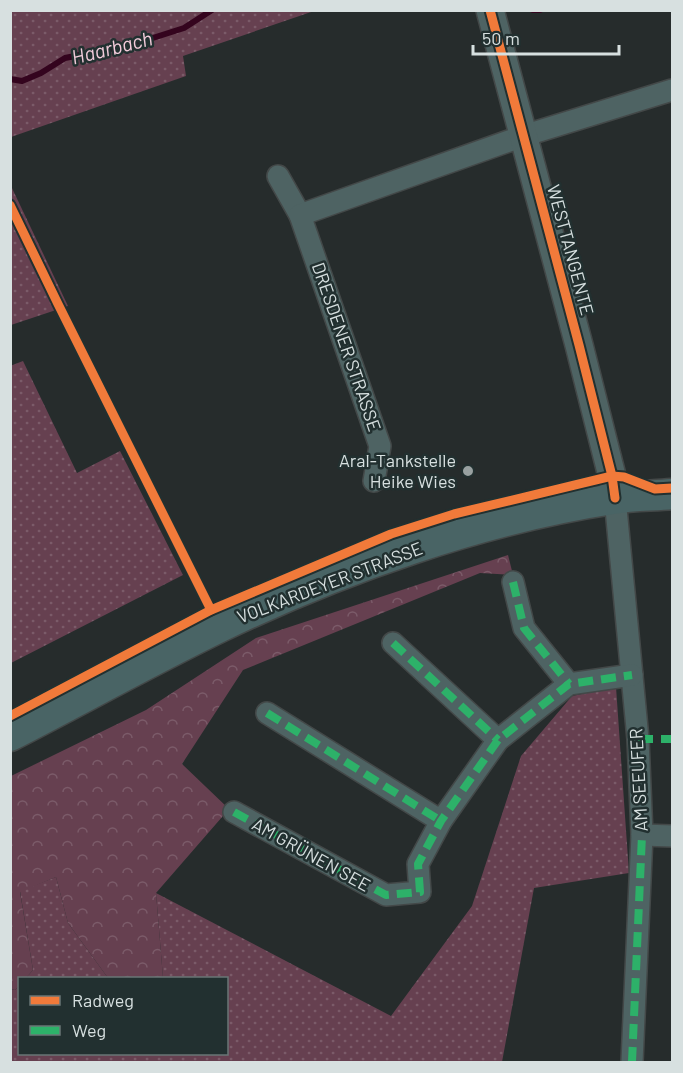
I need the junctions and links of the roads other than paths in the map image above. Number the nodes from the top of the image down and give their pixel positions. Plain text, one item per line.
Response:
1 (490, 10) edge
2 (672, 90) edge
3 (523, 136) junction
4 (278, 176) dead end
5 (300, 215) junction
6 (374, 481) dead end
7 (672, 494) edge
8 (615, 498) junction
9 (513, 582) dead end
10 (393, 643) dead end
11 (632, 675) junction
12 (569, 684) junction
13 (267, 713) dead end
14 (10, 736) edge
15 (498, 740) junction
16 (234, 812) dead end
17 (441, 821) junction
18 (642, 835) junction
19 (672, 836) edge
20 (632, 1062) edge

1 - 3 street, WESTTANGENTE
2 - 3 street
3 - 5 street
3 - 8 street, WESTTANGENTE
4 - 5 street, DRESDENER STRASSE
5 - 6 street, DRESDENER STRASSE
7 - 8 main road, VOLKARDEYER STRASSE
8 - 11 street, AM SEEUFER
8 - 14 main road, VOLKARDEYER STRASSE
9 - 12 street
10 - 15 street
11 - 12 street
11 - 18 street, AM SEEUFER
12 - 15 street, AM GRÜNEN SEE
13 - 17 street
15 - 17 street, AM GRÜNEN SEE
16 - 17 street, AM GRÜNEN SEE
18 - 19 street
18 - 20 street, AM SEEUFER

